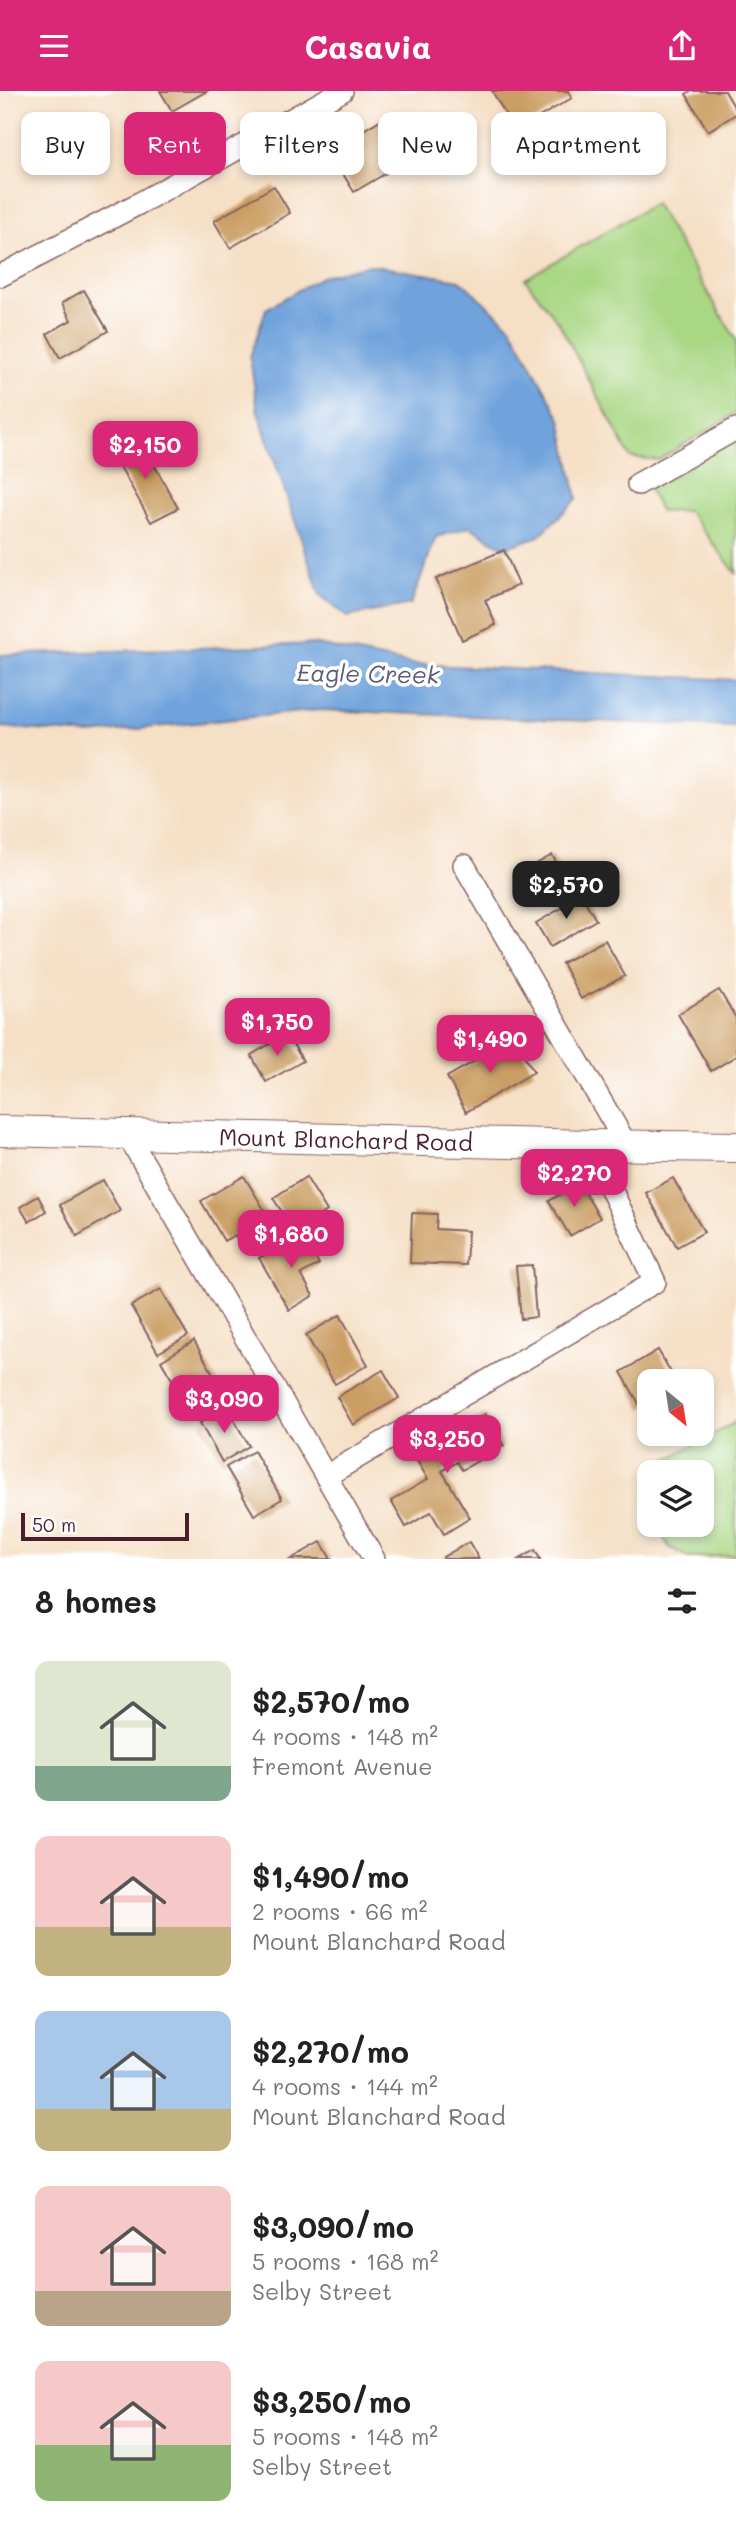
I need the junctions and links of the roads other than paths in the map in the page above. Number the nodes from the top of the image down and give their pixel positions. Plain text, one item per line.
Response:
1 (342, 91) edge
2 (0, 276) edge
3 (736, 429) edge
4 (638, 484) dead end
5 (464, 865) dead end
6 (0, 1131) edge
7 (127, 1134) junction
8 (626, 1144) junction
9 (590, 1145) junction
10 (736, 1147) edge
11 (326, 1476) junction
12 (374, 1559) edge

1 - 2 street
3 - 4 street
5 - 8 street
6 - 7 main road, Mount Blanchard Road
7 - 9 main road, Mount Blanchard Road
7 - 11 street
8 - 9 main road, Mount Blanchard Road
8 - 10 main road, Mount Blanchard Road
9 - 11 street
11 - 12 street

